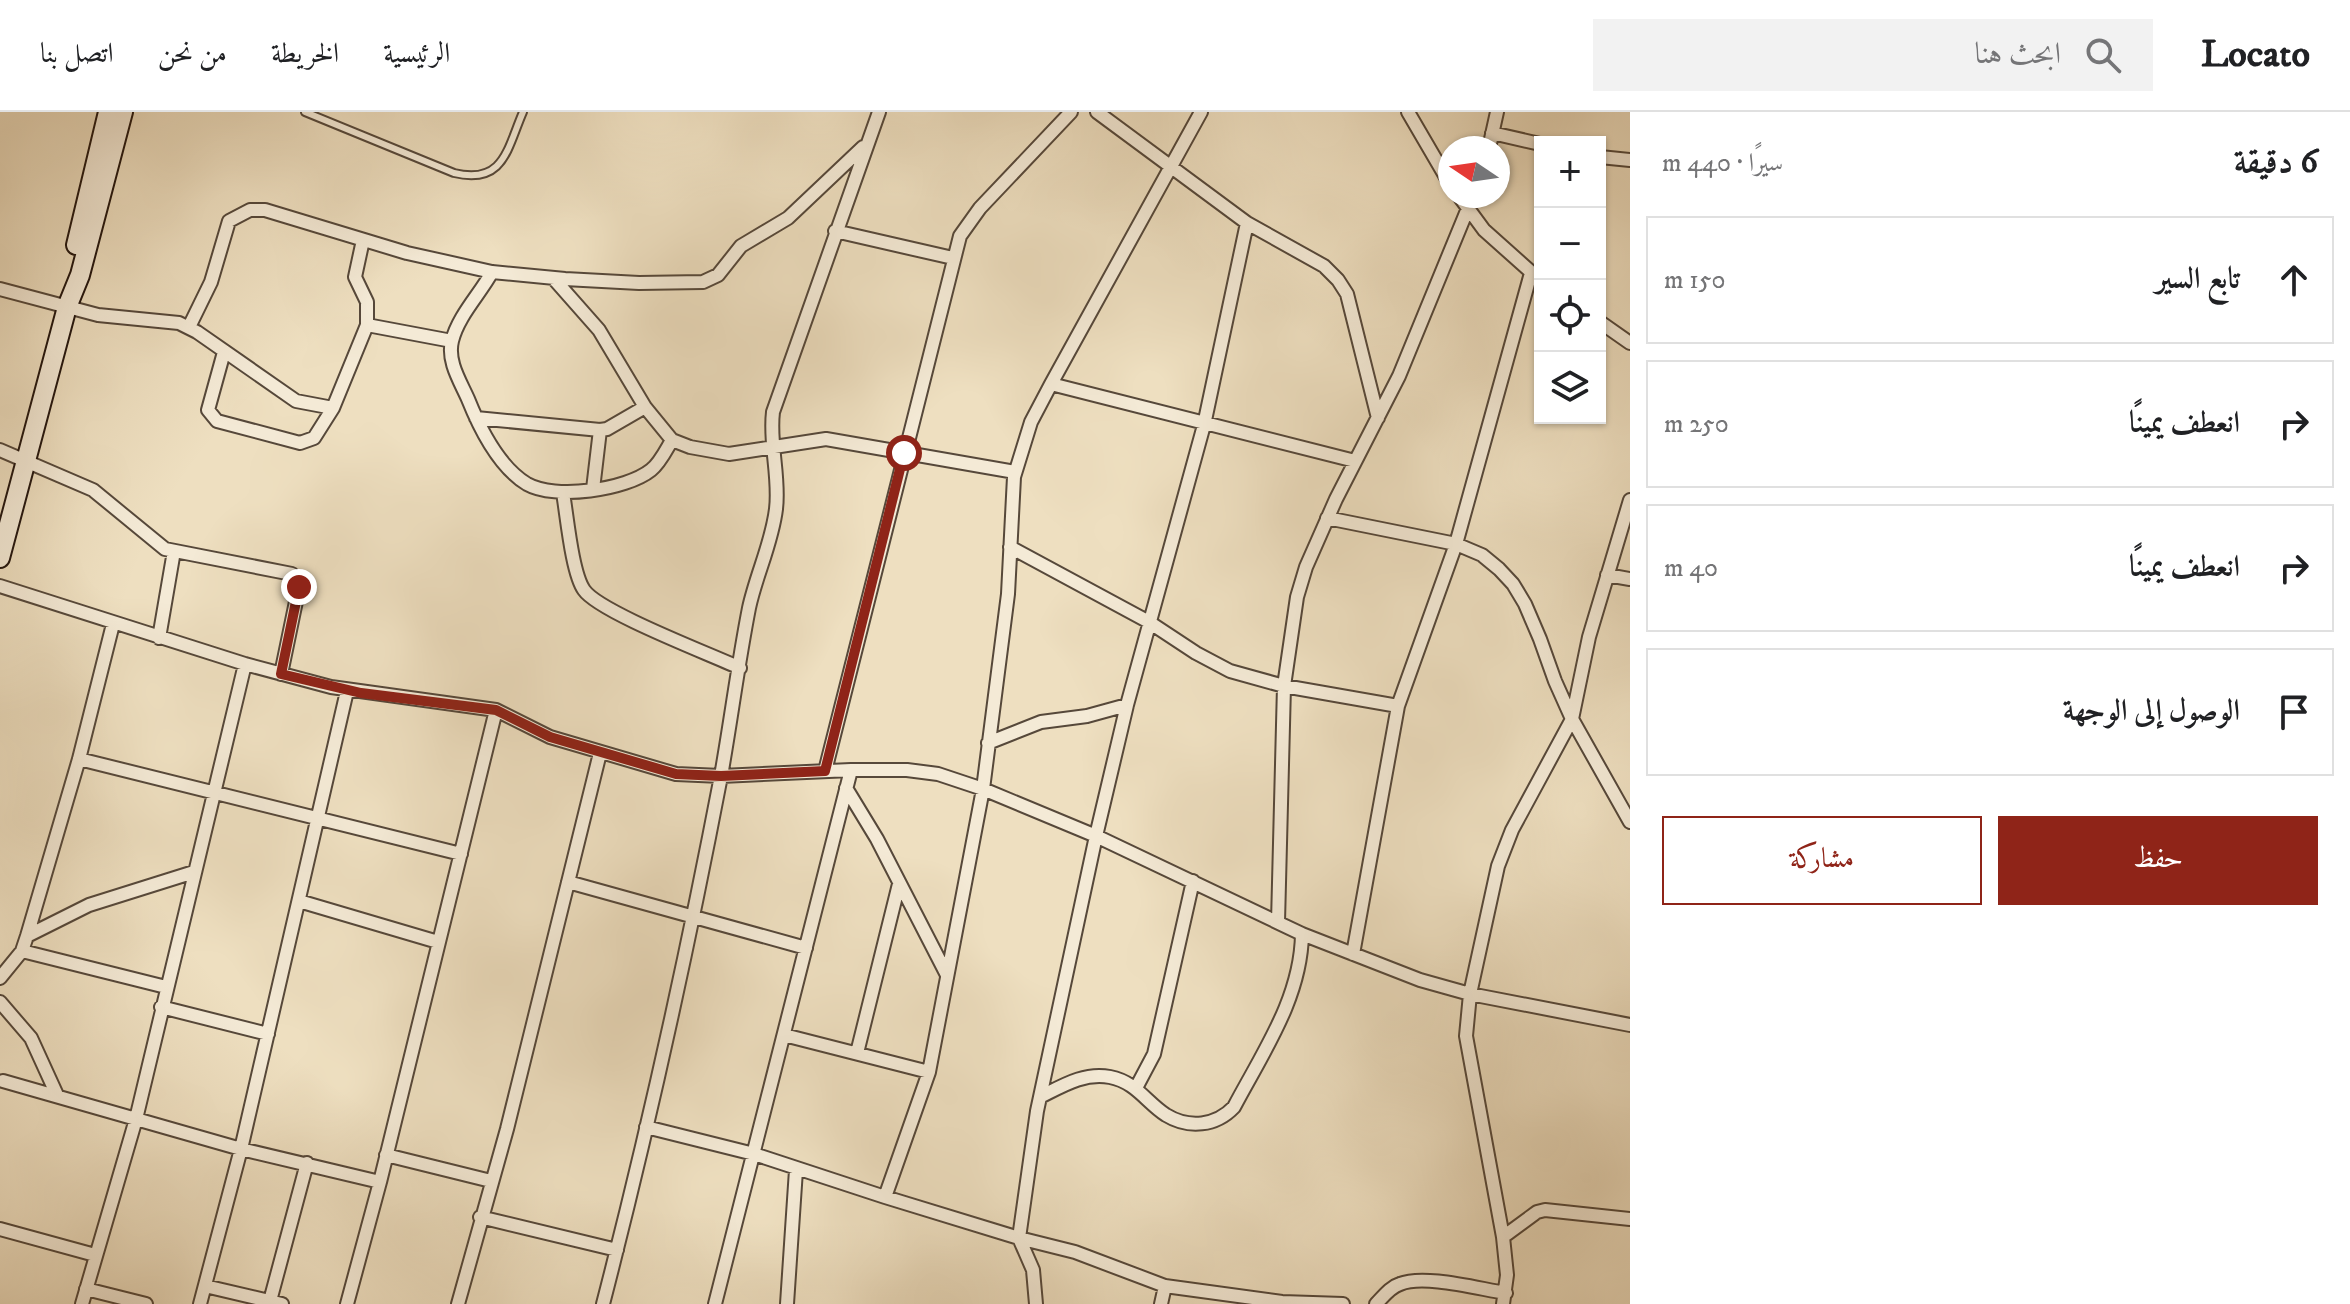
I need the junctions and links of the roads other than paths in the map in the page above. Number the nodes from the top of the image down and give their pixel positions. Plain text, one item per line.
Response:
1 (108, 112) edge
2 (123, 112) edge
3 (305, 112) edge
4 (523, 112) edge
5 (879, 112) edge
6 (1071, 112) edge
7 (1097, 112) edge
8 (1201, 112) edge
9 (1408, 112) edge
10 (1497, 112) edge
11 (1492, 133) junction
12 (1491, 136) edge
13 (1534, 143) edge
14 (865, 145) junction
15 (1606, 158) edge
16 (1630, 160) edge
17 (1438, 163) edge
18 (1171, 166) junction
19 (1469, 208) edge
20 (1474, 208) edge
21 (1247, 223) junction
22 (835, 231) junction
23 (363, 240) junction
24 (953, 258) junction
25 (492, 272) junction
26 (1534, 274) edge
27 (554, 279) junction
28 (1535, 280) edge
29 (0, 289) edge
30 (68, 305) junction
31 (367, 325) junction
32 (1606, 326) edge
33 (189, 327) junction
34 (452, 341) junction
35 (1630, 343) edge
36 (224, 352) junction
37 (1051, 384) junction
38 (645, 407) junction
39 (333, 408) junction
40 (476, 418) junction
41 (1378, 418) junction
42 (1204, 425) junction
43 (600, 430) junction
44 (672, 440) junction
45 (772, 449) junction
46 (0, 450) edge
47 (904, 453) junction
48 (26, 461) junction
49 (1355, 461) junction
50 (1015, 472) junction
51 (593, 489) junction
52 (563, 493) junction
53 (1630, 500) edge
54 (1327, 518) junction
55 (1456, 544) junction
56 (1010, 547) junction
57 (174, 551) junction
58 (0, 558) edge
59 (1607, 575) junction
60 (1630, 579) edge
61 (0, 586) edge
62 (1149, 622) junction
63 (113, 624) junction
64 (159, 638) junction
65 (245, 664) junction
66 (740, 668) junction
67 (281, 674) junction
68 (1284, 686) junction
69 (347, 691) junction
70 (1127, 705) junction
71 (1398, 706) junction
72 (496, 710) junction
73 (1572, 719) junction
74 (988, 743) junction
75 (600, 753) junction
76 (79, 759) junction
77 (851, 770) junction
78 (825, 771) junction
79 (721, 776) junction
80 (846, 788) junction
81 (983, 789) junction
82 (215, 795) junction
83 (319, 820) junction
84 (1630, 822) edge
85 (1096, 836) junction
86 (461, 854) junction
87 (194, 872) junction
88 (1193, 881) junction
89 (568, 882) junction
90 (899, 884) junction
91 (299, 901) junction
92 (692, 917) junction
93 (1278, 922) junction
94 (1302, 934) junction
95 (27, 936) junction
96 (438, 942) junction
97 (806, 948) junction
98 (22, 951) junction
99 (1353, 954) junction
100 (947, 976) junction
101 (0, 978) edge
102 (166, 987) junction
103 (1470, 994) junction
104 (0, 1002) edge
105 (161, 1007) junction
106 (1630, 1025) edge
107 (268, 1034) junction
108 (784, 1035) junction
109 (857, 1053) junction
110 (929, 1072) junction
111 (1, 1084) edge
112 (1136, 1088) junction
113 (57, 1095) junction
114 (1040, 1097) junction
115 (136, 1119) junction
116 (646, 1127) junction
117 (241, 1149) junction
118 (754, 1154) junction
119 (386, 1155) junction
120 (307, 1163) junction
121 (796, 1170) junction
122 (491, 1181) junction
123 (380, 1182) junction
124 (885, 1197) junction
125 (480, 1217) junction
126 (1630, 1219) edge
127 (0, 1229) edge
128 (1503, 1237) junction
129 (1019, 1238) junction
130 (617, 1250) junction
131 (95, 1255) junction
132 (205, 1286) junction
133 (1165, 1286) junction
134 (86, 1289) junction
135 (1505, 1298) edge
136 (276, 1303) edge
137 (1282, 1303) edge
138 (82, 1304) edge
139 (146, 1304) edge
140 (200, 1304) edge
141 (347, 1304) edge
142 (458, 1304) edge
143 (603, 1304) edge
144 (715, 1304) edge
145 (787, 1304) edge
146 (1036, 1304) edge
147 (1161, 1304) edge
148 (1343, 1304) edge
149 (1376, 1304) edge

1 - 30 main road
2 - 30 main road
3 - 4 lane
5 - 14 street
6 - 24 street
7 - 18 street
8 - 18 street
9 - 17 street
10 - 11 street
11 - 12 street
11 - 13 street
14 - 22 street
14 - 27 street
15 - 16 street
18 - 21 street
18 - 37 street
19 - 41 street
20 - 26 street
21 - 41 street
21 - 42 street
22 - 24 street
22 - 45 street
23 - 25 street
23 - 31 street
23 - 33 street
24 - 47 street
25 - 27 street
25 - 34 street
27 - 38 street
28 - 55 street
29 - 30 street
30 - 33 street
30 - 48 main road
31 - 34 street
31 - 39 street
32 - 35 street
33 - 36 street
34 - 40 street
36 - 39 street
36 - 39 street
37 - 42 street
37 - 50 street
38 - 43 street
38 - 44 street
40 - 43 street
40 - 52 street
41 - 49 street
42 - 49 street
42 - 62 street
43 - 51 street
44 - 45 street
44 - 51 street
45 - 47 street
45 - 66 street
46 - 48 street
47 - 50 street
47 - 78 street
48 - 57 street
48 - 58 main road
49 - 54 street
50 - 56 street
51 - 52 street
52 - 66 street
53 - 59 street
54 - 55 street
54 - 68 street
55 - 71 street
55 - 73 street
56 - 62 street
56 - 74 street
57 - 64 street
57 - 67 street
59 - 60 street
59 - 73 street
61 - 63 street
62 - 68 street
62 - 70 street
63 - 64 street
63 - 76 street
64 - 65 street
65 - 67 street
65 - 82 street
66 - 79 street
67 - 69 street
68 - 71 street
68 - 93 street
69 - 72 street
69 - 83 street
70 - 74 street
70 - 85 street
71 - 99 street
72 - 75 street
72 - 86 street
73 - 84 street
73 - 103 street
74 - 81 street
75 - 79 street
75 - 89 street
76 - 82 street
76 - 95 street
77 - 78 street
77 - 80 street
77 - 81 street
78 - 79 street
79 - 92 street
80 - 90 street
80 - 97 street
81 - 85 street
81 - 100 street
82 - 83 street
82 - 87 street
83 - 86 street
83 - 91 street
85 - 88 street
85 - 114 street
86 - 96 street
87 - 95 street
87 - 102 street
88 - 93 street
88 - 112 street
89 - 92 street
89 - 122 street
90 - 100 street
90 - 109 street
91 - 96 street
91 - 107 street
92 - 97 street
92 - 116 street
93 - 94 street
94 - 99 street
94 - 112 street
95 - 98 street
96 - 119 street
97 - 108 street
98 - 101 street
98 - 102 street
99 - 103 street
100 - 110 street
102 - 105 street
103 - 106 street
103 - 128 street
104 - 113 street
105 - 107 street
105 - 115 street
107 - 117 street
108 - 109 street
108 - 118 street
109 - 110 street
110 - 124 street
111 - 113 street
112 - 114 street
113 - 115 street
114 - 129 street
115 - 117 street
115 - 131 street
116 - 118 street
116 - 130 street
117 - 120 street
117 - 132 street
118 - 121 street
118 - 144 street
119 - 122 street
119 - 123 street
120 - 123 street
120 - 136 street
121 - 124 street
121 - 145 street
122 - 125 street
123 - 141 street
124 - 129 street
125 - 130 street
125 - 142 street
126 - 128 street
127 - 131 street
128 - 135 street
129 - 133 street
129 - 146 street
130 - 143 street
131 - 134 street
132 - 136 street
132 - 140 street
133 - 137 street
133 - 147 street
134 - 138 street
134 - 139 street
135 - 149 street
137 - 148 street

